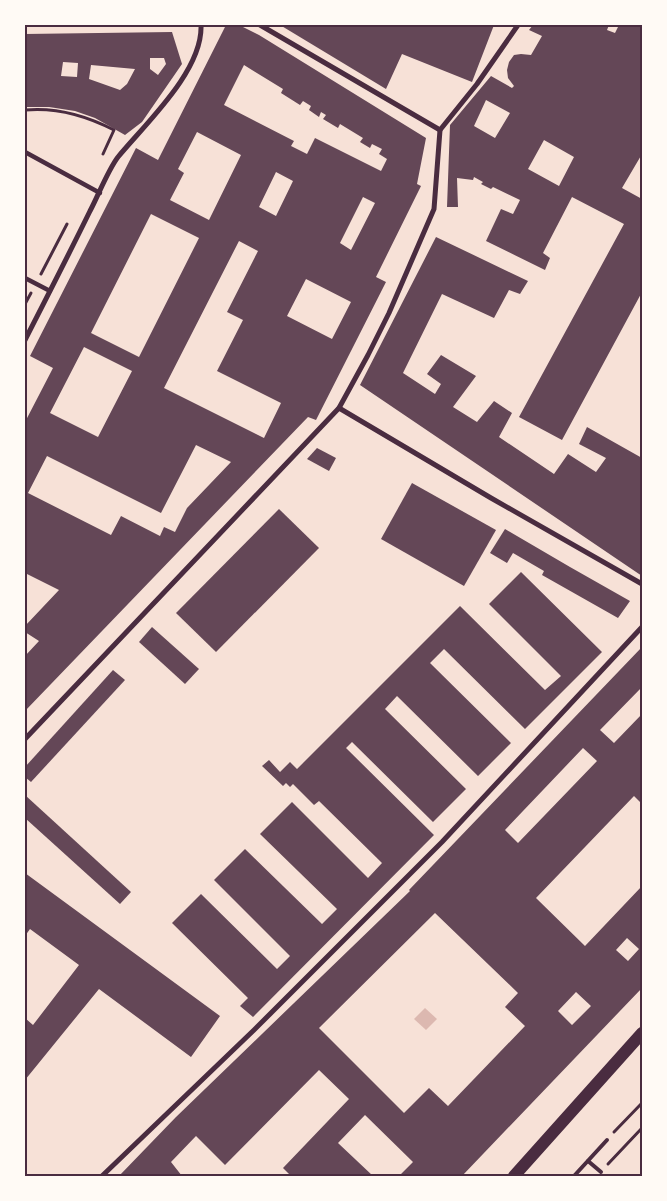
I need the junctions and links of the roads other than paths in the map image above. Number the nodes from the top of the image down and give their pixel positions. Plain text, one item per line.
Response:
1 (202, 25) edge
2 (260, 25) edge
3 (518, 25) edge
4 (440, 130) junction
5 (25, 152) edge
6 (100, 192) junction
7 (25, 278) edge
8 (50, 290) junction
9 (25, 340) edge
10 (339, 408) junction
11 (642, 584) edge
12 (642, 627) edge
13 (25, 739) edge
14 (642, 1033) edge
15 (607, 1140) road end
16 (588, 1161) junction
17 (601, 1172) road end
18 (102, 1176) edge
19 (514, 1176) edge
20 (574, 1176) edge

1 - 6 street
2 - 4 street
3 - 4 street
4 - 10 street
5 - 6 street
6 - 8 street
7 - 8 street
8 - 9 street
10 - 11 street
10 - 13 street
12 - 18 street
14 - 19 main road
15 - 16 lane
16 - 17 lane
16 - 20 lane

